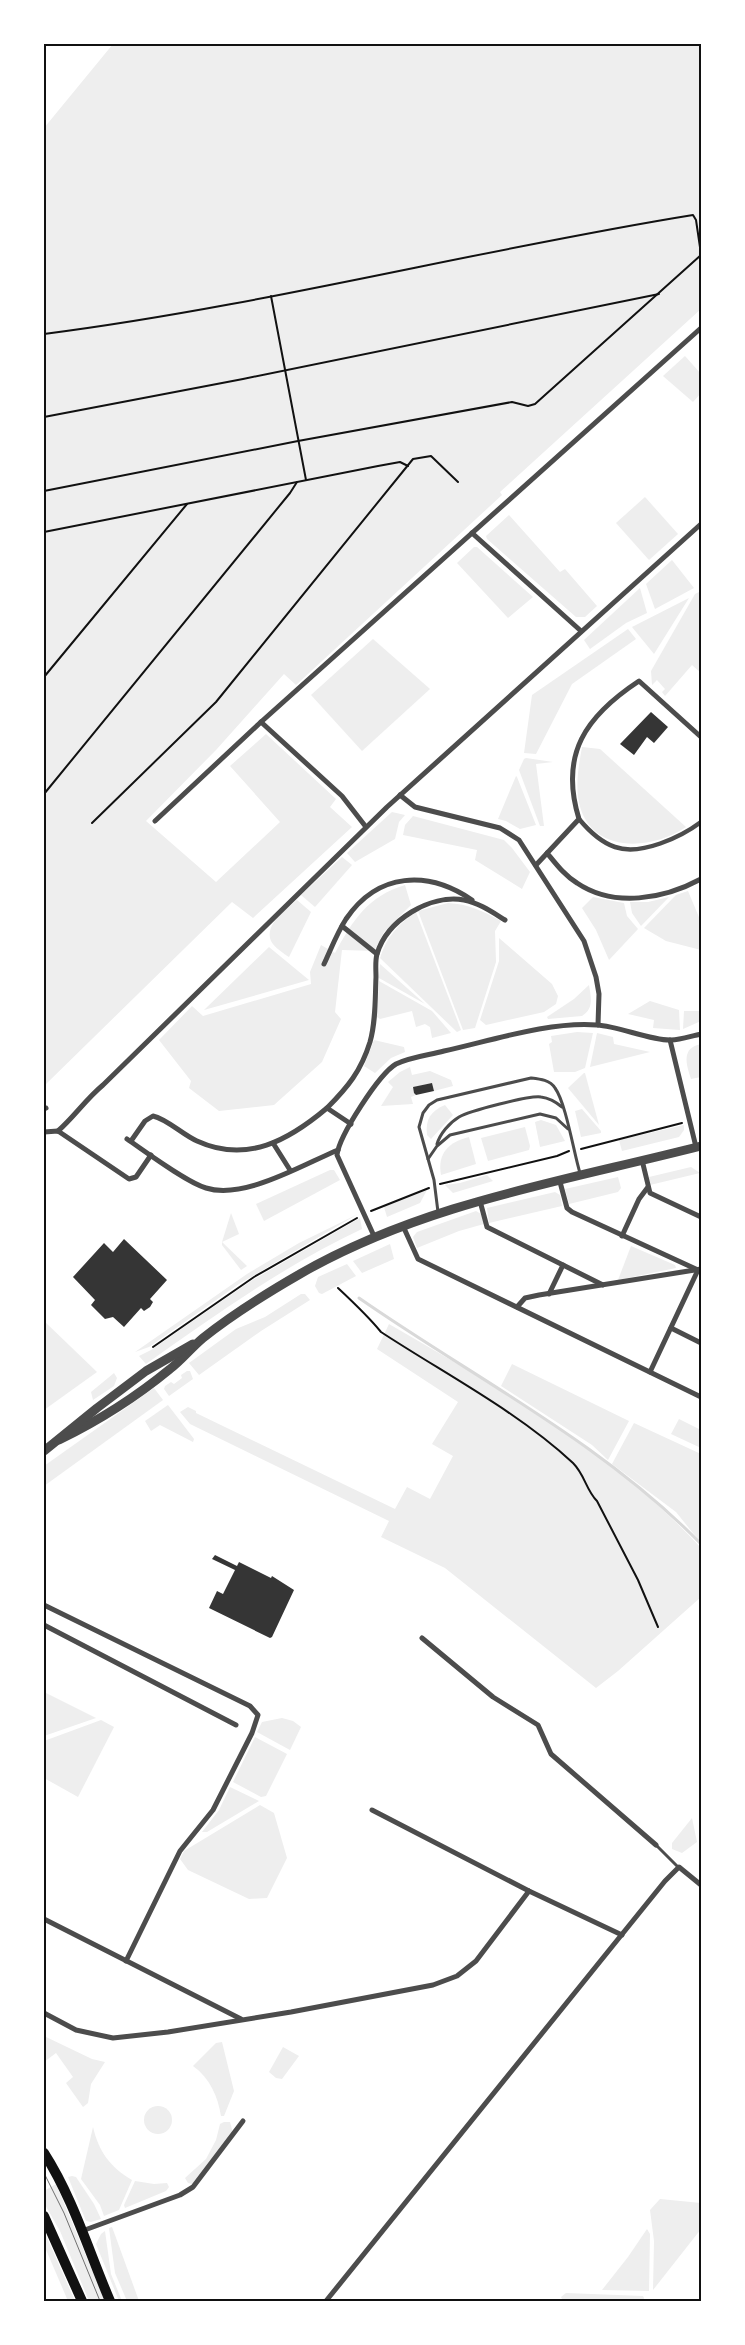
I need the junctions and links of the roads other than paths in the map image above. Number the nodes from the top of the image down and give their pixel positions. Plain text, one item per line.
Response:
1 (701, 328) edge
2 (701, 524) edge
3 (472, 532) junction
4 (582, 631) junction
5 (261, 722) junction
6 (701, 737) edge
7 (400, 795) junction
8 (579, 819) junction
9 (155, 821) dead end
10 (701, 822) edge
11 (366, 827) junction
12 (547, 853) junction
13 (536, 865) junction
14 (701, 880) edge
15 (476, 903) junction
16 (505, 920) dead end
17 (342, 926) junction
18 (377, 954) junction
19 (324, 964) dead end
20 (598, 1024) junction
21 (701, 1034) edge
22 (670, 1040) junction
23 (562, 1107) junction
24 (328, 1108) junction
25 (351, 1124) junction
26 (569, 1129) junction
27 (58, 1131) junction
28 (44, 1132) edge
29 (273, 1143) junction
30 (436, 1146) junction
31 (699, 1146) edge
32 (338, 1150) junction
33 (151, 1155) junction
34 (428, 1160) junction
35 (642, 1160) junction
36 (290, 1170) junction
37 (581, 1176) junction
38 (560, 1182) junction
39 (648, 1187) junction
40 (480, 1201) junction
41 (438, 1212) junction
42 (701, 1217) edge
43 (402, 1225) junction
44 (374, 1236) junction
45 (622, 1236) junction
46 (563, 1264) junction
47 (700, 1270) edge
48 (604, 1285) junction
49 (549, 1294) junction
50 (517, 1307) junction
51 (671, 1328) junction
52 (701, 1343) edge
53 (650, 1372) junction
54 (701, 1397) edge
55 (44, 1451) edge
56 (44, 1605) edge
57 (44, 1626) edge
58 (422, 1638) dead end
59 (236, 1725) dead end
60 (372, 1810) dead end
61 (656, 1845) joint
62 (679, 1867) junction
63 (701, 1885) edge
64 (529, 1891) junction
65 (44, 1919) edge
66 (622, 1935) junction
67 (126, 1961) junction
68 (44, 2013) edge
69 (241, 2019) junction
70 (243, 2121) dead end
71 (44, 2153) edge
72 (44, 2216) edge
73 (81, 2231) junction
74 (82, 2301) edge
75 (110, 2301) edge
76 (326, 2301) edge

1 - 3 street
2 - 4 street
3 - 4 street
3 - 5 street
4 - 7 street
5 - 9 street
5 - 11 street
6 - 8 street
7 - 11 street
7 - 13 street
8 - 10 street
8 - 12 street
11 - 27 street
12 - 13 street
12 - 14 street
13 - 20 street
15 - 16 street
15 - 17 street
15 - 18 street
17 - 18 street
17 - 19 street
18 - 24 street
20 - 22 street
20 - 25 street
21 - 22 street
22 - 31 street
23 - 26 lane
23 - 30 lane
23 - 34 lane
24 - 25 street
24 - 29 street
25 - 32 street
26 - 30 lane
26 - 37 lane
27 - 28 street
27 - 33 street
29 - 33 street
29 - 36 street
30 - 34 lane
31 - 35 street
32 - 36 street
32 - 44 street
33 - 36 street
34 - 41 lane
35 - 37 street
35 - 39 street
37 - 38 street
38 - 40 street
38 - 45 street
39 - 42 street
39 - 45 street
40 - 41 street
40 - 46 street
41 - 43 street
43 - 44 street
43 - 50 street
44 - 55 street
45 - 47 street
46 - 48 street
46 - 49 street
47 - 48 street
47 - 51 street
48 - 49 street
49 - 50 street
50 - 53 street
51 - 52 street
51 - 53 street
53 - 54 street
56 - 67 street
57 - 59 street
58 - 61 street
60 - 64 street
61 - 62 lane
62 - 63 street
62 - 66 street
64 - 66 street
64 - 69 street
65 - 67 street
66 - 76 street
67 - 69 street
68 - 69 street
70 - 73 street
71 - 73 main road
72 - 74 main road
73 - 75 main road

